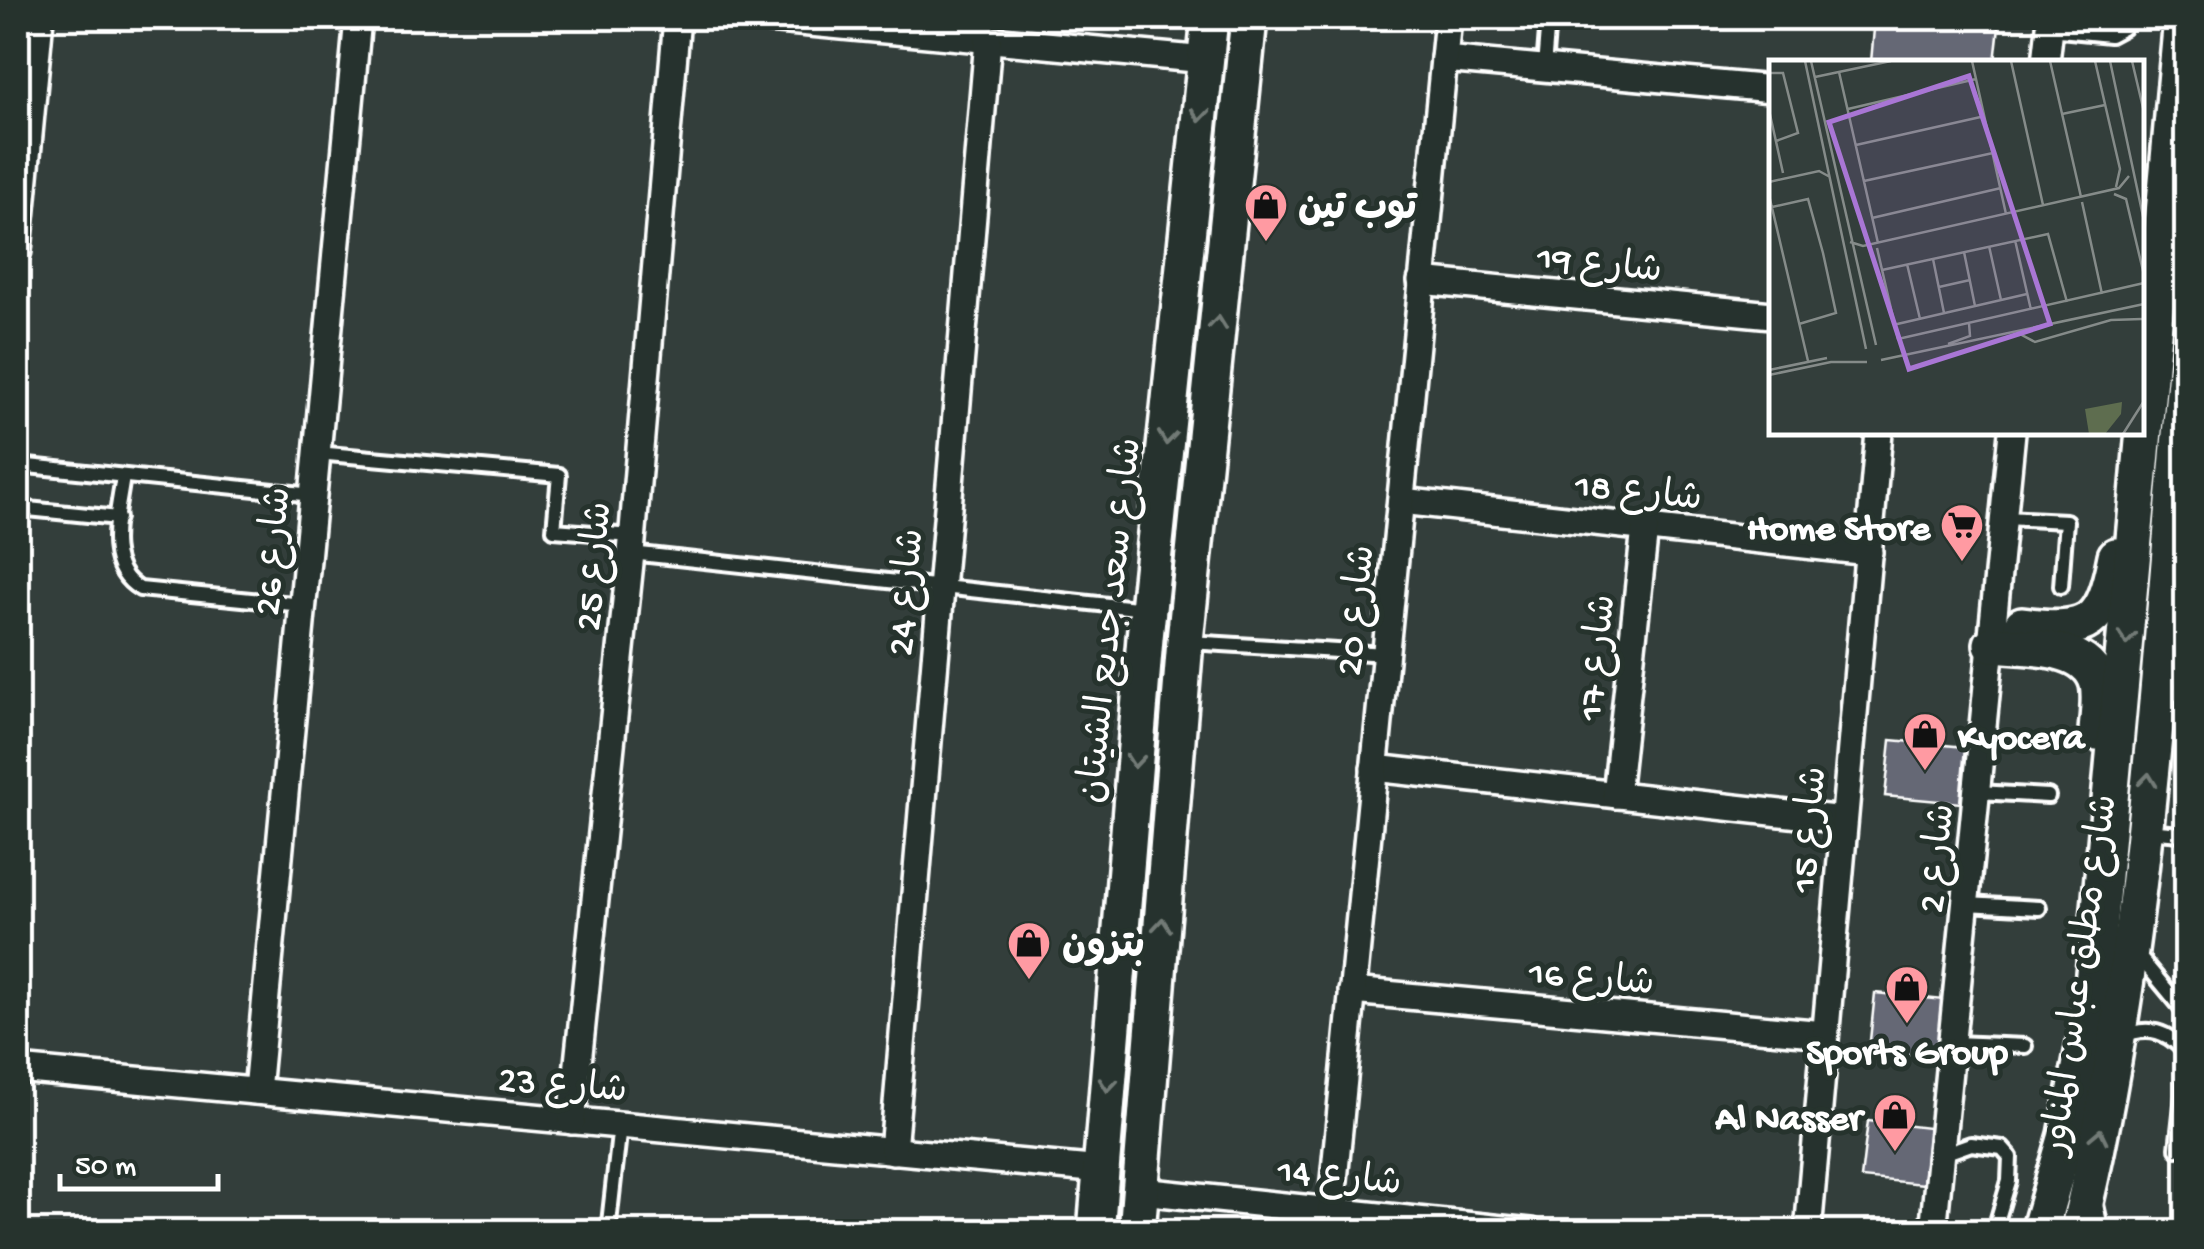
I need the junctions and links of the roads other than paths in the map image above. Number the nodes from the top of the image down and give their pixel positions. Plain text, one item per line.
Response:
1 (40, 18) edge
2 (358, 18) edge
3 (677, 18) edge
4 (756, 18) edge
5 (1210, 18) edge
6 (1249, 18) edge
7 (1448, 18) edge
8 (1548, 18) edge
9 (2124, 18) edge
10 (2182, 18) edge
11 (2050, 24) edge
12 (946, 26) edge
13 (988, 40) junction
14 (1444, 59) junction
15 (1206, 60) junction
16 (2046, 60) edge
17 (1544, 68) junction
18 (1769, 89) edge
19 (18, 251) edge
20 (1422, 281) junction
21 (1769, 315) edge
22 (2186, 370) edge
23 (1879, 435) edge
24 (2012, 435) edge
25 (317, 453) junction
26 (18, 465) edge
27 (2142, 470) junction
28 (123, 476) junction
29 (313, 495) junction
30 (1402, 501) junction
31 (18, 508) edge
32 (2172, 517) junction
33 (118, 518) junction
34 (2005, 518) junction
35 (1645, 528) junction
36 (631, 545) junction
37 (1869, 552) junction
38 (1154, 568) junction
39 (1192, 573) junction
40 (2061, 586) dead end
41 (941, 588) junction
42 (2182, 591) dead end
43 (304, 604) junction
44 (1146, 624) junction
45 (1994, 633) junction
46 (1186, 641) junction
47 (1386, 654) junction
48 (2169, 664) edge
49 (1374, 768) junction
50 (1978, 792) junction
51 (1616, 795) junction
52 (2048, 796) dead end
53 (1844, 820) junction
54 (2144, 831) junction
55 (2182, 834) dead end
56 (2105, 870) junction
57 (1967, 904) junction
58 (2039, 908) dead end
59 (2130, 944) junction
60 (1352, 991) junction
61 (2186, 1013) edge
62 (1825, 1034) junction
63 (2118, 1039) junction
64 (1954, 1043) junction
65 (2025, 1046) dead end
66 (2186, 1054) edge
67 (2186, 1068) edge
68 (18, 1069) edge
69 (257, 1091) junction
70 (572, 1121) junction
71 (620, 1125) junction
72 (2177, 1149) dead end
73 (893, 1151) junction
74 (1943, 1154) junction
75 (1102, 1170) junction
76 (1141, 1191) junction
77 (1331, 1211) junction
78 (2086, 1229) edge
79 (608, 1232) edge
80 (1096, 1232) edge
81 (1137, 1232) edge
82 (1531, 1232) edge
83 (1808, 1232) edge
84 (1933, 1232) edge
85 (1994, 1232) edge
86 (2039, 1232) edge

1 - 19 street
2 - 25 street, شارع 26
3 - 36 street, شارع 25
4 - 12 street
5 - 15 street, شارع سعد جديع الشيتان
39 -> 6 street
7 - 14 street, شارع 20
8 - 17 lane
9 - 11 lane
10 - 27 street, شارع مطلق عباس المناور
11 - 16 street
12 - 13 street
13 - 15 street
13 - 41 street, شارع 24
14 - 17 street
14 - 20 street, شارع 20
15 -> 38 street, شارع سعد جديع الشيتان
17 - 18 street
20 - 21 street, شارع 19
20 - 30 street, شارع 20
22 - 32 street, شارع مطلق عباس المناور
23 - 37 street, شارع 15
24 - 34 street, شارع 2
25 - 29 street, شارع 26
25 - 36 lane
26 - 28 lane
27 - 45 street
27 -> 56 street, شارع مطلق عباس المناور
28 - 29 lane
28 - 33 lane
29 - 43 street, شارع 26
30 - 35 street, شارع 18
30 - 47 street, شارع 20
31 - 33 lane
32 - 42 lane
32 - 48 street, شارع مطلق عباس المناور
33 - 43 lane
34 - 40 lane
34 - 45 street, شارع 2
35 - 37 street, شارع 18
35 - 51 street, شارع 17
36 - 41 lane
36 - 70 street, شارع 25
37 - 53 street, شارع 15
38 - 39 street
38 - 44 street, شارع سعد جديع الشيتان
39 - 46 street
41 - 44 lane
41 - 73 street, شارع 24
43 - 69 street, شارع 26
44 - 46 street
44 -> 75 street, شارع سعد جديع الشيتان
45 - 50 street, شارع 2
45 - 56 street
46 - 47 lane
76 -> 46 street
47 - 49 street, شارع 20
54 -> 48 street, شارع مطلق عباس المناور
49 - 51 street
49 - 60 street, شارع 20
50 - 52 lane
50 - 57 street, شارع 2
51 - 53 street
53 - 62 street, شارع 15
54 - 55 lane
54 - 59 street, شارع مطلق عباس المناور
56 - 86 street, شارع مطلق عباس المناور
57 - 58 lane
57 - 64 street, شارع 2
59 - 61 lane
59 - 63 street, شارع مطلق عباس المناور
60 - 62 street, شارع 16
60 - 77 street, شارع 20
62 - 83 street, شارع 15
63 - 66 lane
78 -> 63 street, شارع مطلق عباس المناور
64 - 65 lane
64 - 74 street, شارع 2
67 - 72 lane
68 - 69 street, شارع 23
69 - 70 street, شارع 23
70 - 71 street, شارع 23
71 - 73 street, شارع 23
71 - 79 lane
73 - 75 street, شارع 23
74 - 84 street, شارع 2
74 - 85 lane
75 - 80 street, شارع سعد جديع الشيتان
76 - 77 street, شارع 14
76 - 81 street
77 - 82 street, شارع 14

